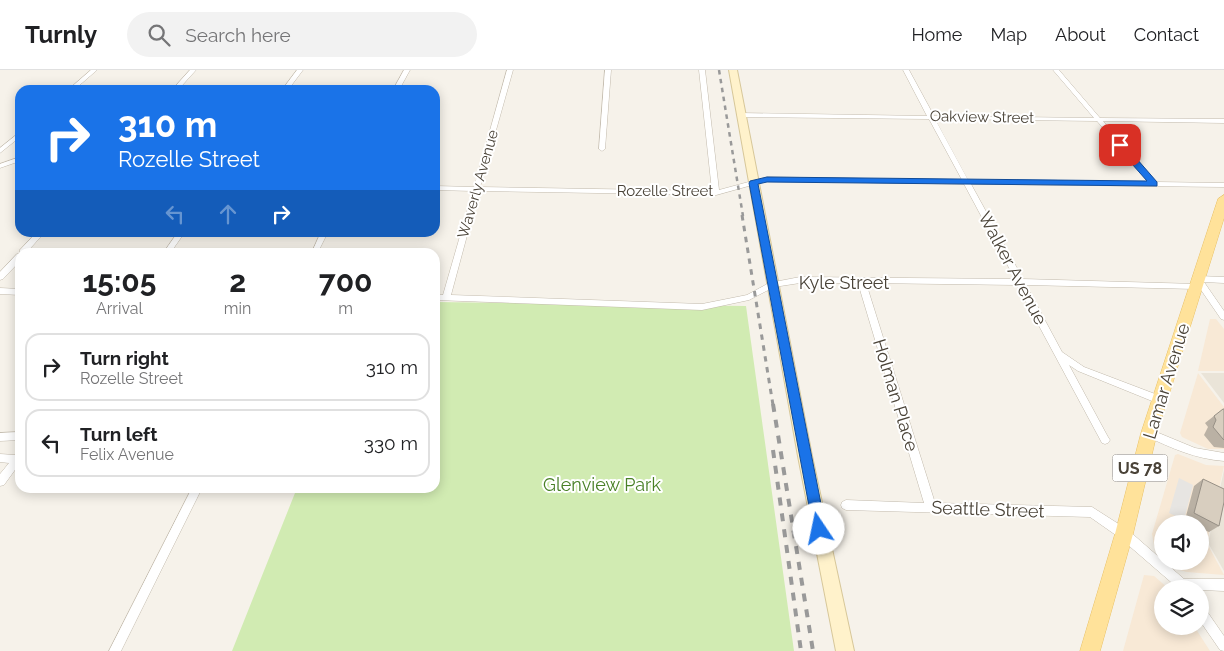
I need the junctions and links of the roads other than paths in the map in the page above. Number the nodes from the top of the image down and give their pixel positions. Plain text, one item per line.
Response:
1 (94, 70) edge
2 (193, 70) edge
3 (300, 70) edge
4 (406, 70) edge
5 (510, 70) edge
6 (608, 70) edge
7 (702, 70) edge
8 (732, 70) edge
9 (906, 70) edge
10 (1056, 70) edge
11 (77, 85) edge
12 (180, 85) edge
13 (289, 85) edge
14 (398, 85) edge
15 (740, 115) junction
16 (931, 117) junction
17 (1098, 119) junction
18 (1224, 121) edge
19 (15, 138) edge
20 (602, 149) dead end
21 (0, 151) edge
22 (15, 161) edge
23 (0, 166) edge
24 (966, 182) junction
25 (753, 183) junction
26 (1154, 184) junction
27 (1224, 185) edge
28 (440, 188) edge
29 (476, 189) junction
30 (716, 192) junction
31 (1224, 199) edge
32 (37, 237) edge
33 (178, 237) edge
34 (322, 237) edge
35 (27, 248) edge
36 (170, 248) edge
37 (316, 248) edge
38 (15, 261) edge
39 (0, 277) edge
40 (1224, 280) edge
41 (862, 282) junction
42 (1021, 282) junction
43 (1197, 282) junction
44 (772, 286) junction
45 (0, 292) edge
46 (15, 292) edge
47 (440, 297) edge
48 (446, 297) junction
49 (1224, 317) edge
50 (1059, 353) junction
51 (1160, 400) junction
52 (1149, 433) junction
53 (15, 436) edge
54 (0, 437) edge
55 (1105, 440) dead end
56 (1224, 457) edge
57 (0, 458) edge
58 (15, 458) edge
59 (15, 463) edge
60 (0, 482) edge
61 (194, 493) edge
62 (846, 505) dead end
63 (931, 507) junction
64 (1124, 534) junction
65 (1176, 580) edge
66 (1209, 585) edge
67 (1224, 585) edge
68 (1209, 624) edge
69 (1224, 646) edge
70 (115, 651) edge
71 (845, 651) edge
72 (1090, 651) edge

1 - 11 street
2 - 12 street
3 - 13 street
4 - 14 street
5 - 29 street, Waverly Avenue
6 - 20 street
7 - 30 street
8 - 15 main road
9 - 16 street, Walker Avenue
10 - 17 street
15 - 16 street, Oakview Street
15 - 25 main road
16 - 17 street, Oakview Street
16 - 24 street, Walker Avenue
17 - 18 street, Oakview Street
17 - 26 street
19 - 21 street
22 - 23 street
24 - 25 street, Rozelle Street
24 - 26 street, Rozelle Street
24 - 42 street, Walker Avenue
25 - 30 street, Rozelle Street
25 - 44 main road
26 - 27 street, Rozelle Street
28 - 29 street, Rozelle Street
29 - 30 street, Rozelle Street
29 - 48 street, Waverly Avenue
31 - 43 main road, Lamar Avenue / US 78
32 - 35 street
33 - 36 street
34 - 37 street
38 - 39 street
40 - 43 street, Kyle Street
41 - 42 street, Kyle Street
41 - 44 street, Kyle Street
41 - 63 street, Holman Place
42 - 43 street, Kyle Street
42 - 50 street, Walker Avenue
43 - 49 street
43 - 51 main road, Lamar Avenue / US 78
44 - 48 street, Kyle Street
44 - 71 main road
45 - 46 street
47 - 48 street, Kyle Street
50 - 51 street
50 - 55 street, Walker Avenue
51 - 52 main road, Lamar Avenue / US 78
52 - 56 street
52 - 64 main road, Lamar Avenue / US 78
53 - 54 street
57 - 58 street
59 - 60 street
61 - 70 street
62 - 63 street, Seattle Street
63 - 64 street, Seattle Street
64 - 65 street
64 - 72 main road, Lamar Avenue / US 78
66 - 67 street
68 - 69 street

